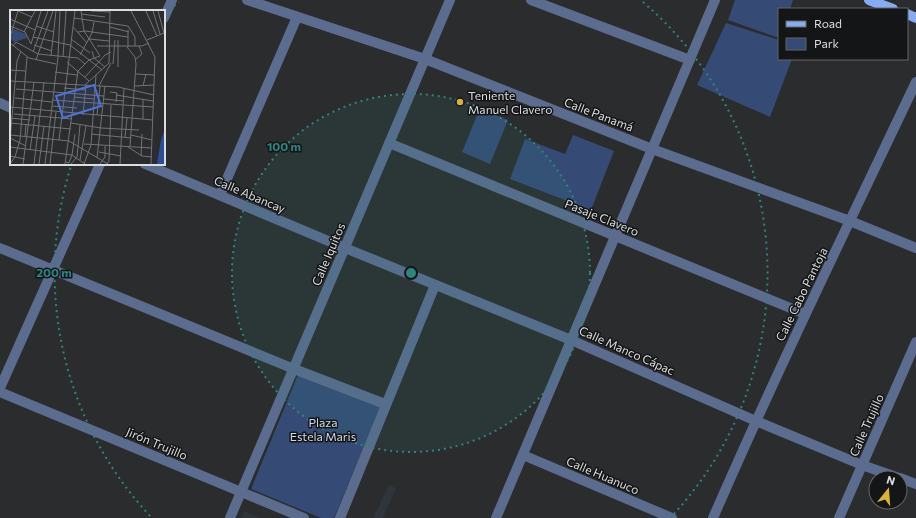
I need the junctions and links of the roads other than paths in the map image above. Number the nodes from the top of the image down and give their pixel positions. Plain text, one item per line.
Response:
1 (172, 0) edge
2 (248, 0) edge
3 (450, 0) edge
4 (531, 0) edge
5 (715, 0) edge
6 (874, 1) edge
7 (891, 8) edge
8 (165, 16) edge
9 (297, 17) junction
10 (425, 59) junction
11 (690, 60) junction
12 (916, 82) edge
13 (0, 103) edge
14 (10, 108) edge
15 (389, 143) junction
16 (652, 149) junction
17 (100, 165) edge
18 (147, 165) edge
19 (220, 195) junction
20 (850, 221) junction
21 (615, 236) junction
22 (0, 248) edge
23 (345, 248) junction
24 (916, 248) edge
25 (53, 269) junction
26 (435, 285) junction
27 (805, 314) junction
28 (572, 340) junction
29 (916, 342) edge
30 (294, 369) junction
31 (0, 388) edge
32 (0, 392) edge
33 (385, 404) junction
34 (756, 421) junction
35 (523, 455) junction
36 (862, 465) junction
37 (876, 470) edge
38 (242, 492) junction
39 (230, 518) edge
40 (304, 518) edge
41 (340, 518) edge
42 (496, 518) edge
43 (672, 518) edge
44 (713, 518) edge
45 (839, 518) edge

1 - 8 street
2 - 9 street, Calle Panamá
3 - 10 street, Calle Iquitos
4 - 11 street
5 - 11 street
6 - 7 main road
9 - 10 street, Calle Panamá
9 - 19 street
10 - 15 street, Calle Iquitos
10 - 16 street, Calle Panamá
11 - 16 street
12 - 20 street, Calle Cabo Pantoja
13 - 14 street
15 - 21 street, Pasaje Clavero
15 - 23 street, Calle Iquitos
16 - 20 street, Calle Panamá
16 - 21 street
17 - 25 street
18 - 19 street, Calle Abancay
19 - 23 street, Calle Abancay
20 - 24 street, Calle Panamá
20 - 27 street, Calle Cabo Pantoja
21 - 27 street, Pasaje Clavero
21 - 28 street
22 - 25 street
23 - 26 street, Calle Manco Cápac
23 - 30 street, Calle Iquitos
25 - 30 street
25 - 31 street
26 - 28 street, Calle Manco Cápac
26 - 33 street
27 - 34 street, Calle Cabo Pantoja
28 - 34 street, Calle Manco Cápac
28 - 35 street
29 - 36 street, Calle Trujillo
30 - 33 street
30 - 38 street, Calle Iquitos
32 - 38 street, Jirón Trujillo
33 - 41 street
34 - 36 street, Calle Manco Cápac
34 - 44 street, Calle Cabo Pantoja
35 - 42 street
35 - 43 street, Calle Huanuco
36 - 37 street, Calle Manco Cápac
36 - 45 street, Calle Trujillo
38 - 39 street, Calle Iquitos
38 - 40 street, Jirón Trujillo

